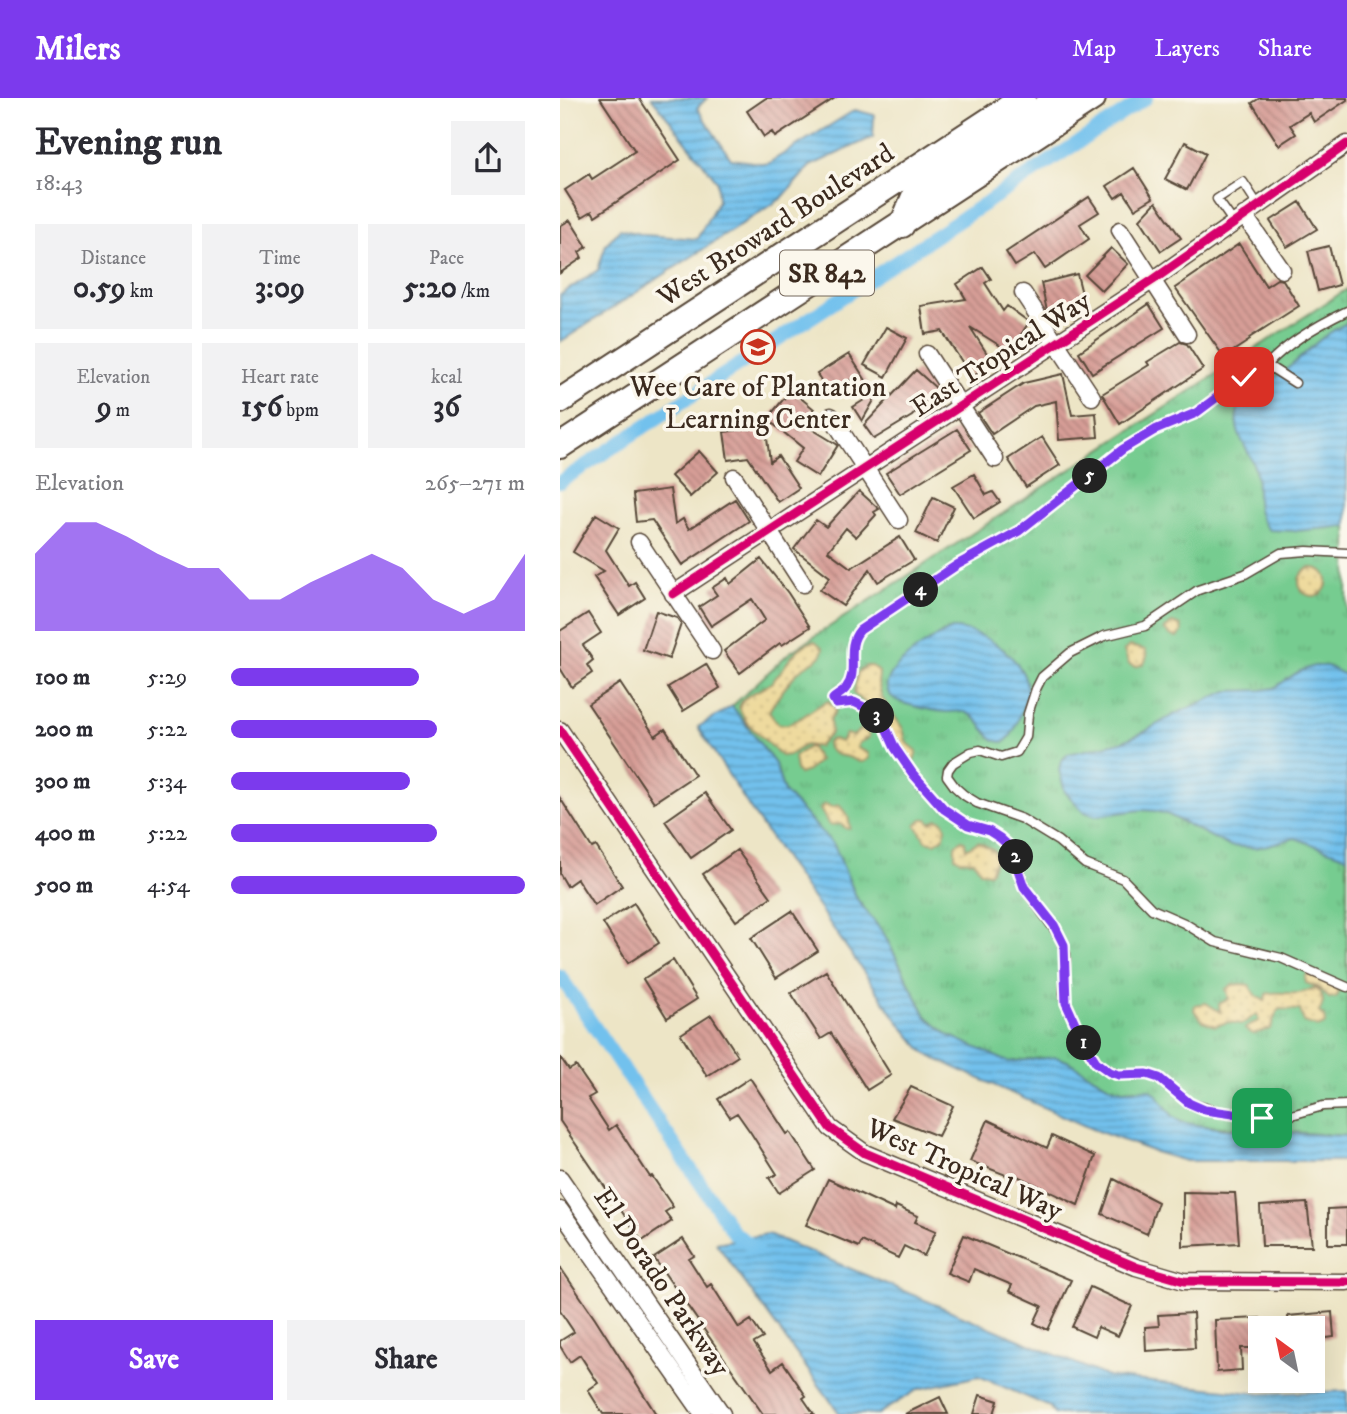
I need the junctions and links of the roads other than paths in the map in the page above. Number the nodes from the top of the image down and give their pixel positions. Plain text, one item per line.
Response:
1 (1023, 98) edge
2 (1059, 98) edge
3 (1093, 98) edge
4 (1347, 144) edge
5 (1258, 205) junction
6 (1239, 219) junction
7 (901, 225) junction
8 (1120, 230) dead end
9 (1282, 270) dead end
10 (1153, 280) junction
11 (1023, 293) dead end
12 (1347, 311) edge
13 (1187, 334) dead end
14 (1058, 343) junction
15 (926, 354) dead end
16 (1267, 365) junction
17 (1295, 383) dead end
18 (1093, 397) dead end
19 (560, 401) edge
20 (961, 406) junction
21 (831, 416) dead end
22 (560, 446) edge
23 (995, 459) dead end
24 (866, 468) junction
25 (734, 477) dead end
26 (899, 520) dead end
27 (769, 531) junction
28 (639, 542) dead end
29 (1347, 553) edge
30 (803, 584) dead end
31 (673, 594) junction
32 (712, 651) dead end
33 (560, 730) edge
34 (1347, 987) edge
35 (1347, 1105) edge
36 (560, 1178) edge
37 (560, 1210) edge
38 (1347, 1282) edge
39 (634, 1286) junction
40 (620, 1296) junction
41 (703, 1414) edge
42 (722, 1414) edge

1 - 19 main road, West Broward Boulevard / SR 842
2 - 7 main road
3 - 7 main road, SR 842
4 - 5 street, East Tropical Way
5 - 6 street, East Tropical Way
5 - 6 lane
6 - 9 street
6 - 10 street, East Tropical Way
7 - 22 main road, SR 842
8 - 10 street
10 - 13 street
10 - 14 street, East Tropical Way
11 - 14 street
12 - 16 lane
14 - 18 street
14 - 20 street, East Tropical Way
15 - 20 street
16 - 17 lane
16 - 35 lane
20 - 23 street
20 - 24 street, East Tropical Way
21 - 24 street
24 - 26 street
24 - 27 street, East Tropical Way
25 - 27 street
27 - 30 street
27 - 31 street, East Tropical Way
28 - 31 street
29 - 34 lane
31 - 32 street
33 - 38 street, West Tropical Way
36 - 39 street, El Dorado Parkway
37 - 40 street, El Dorado Parkway
39 - 40 lane
39 - 42 street, El Dorado Parkway
40 - 41 street, El Dorado Parkway

